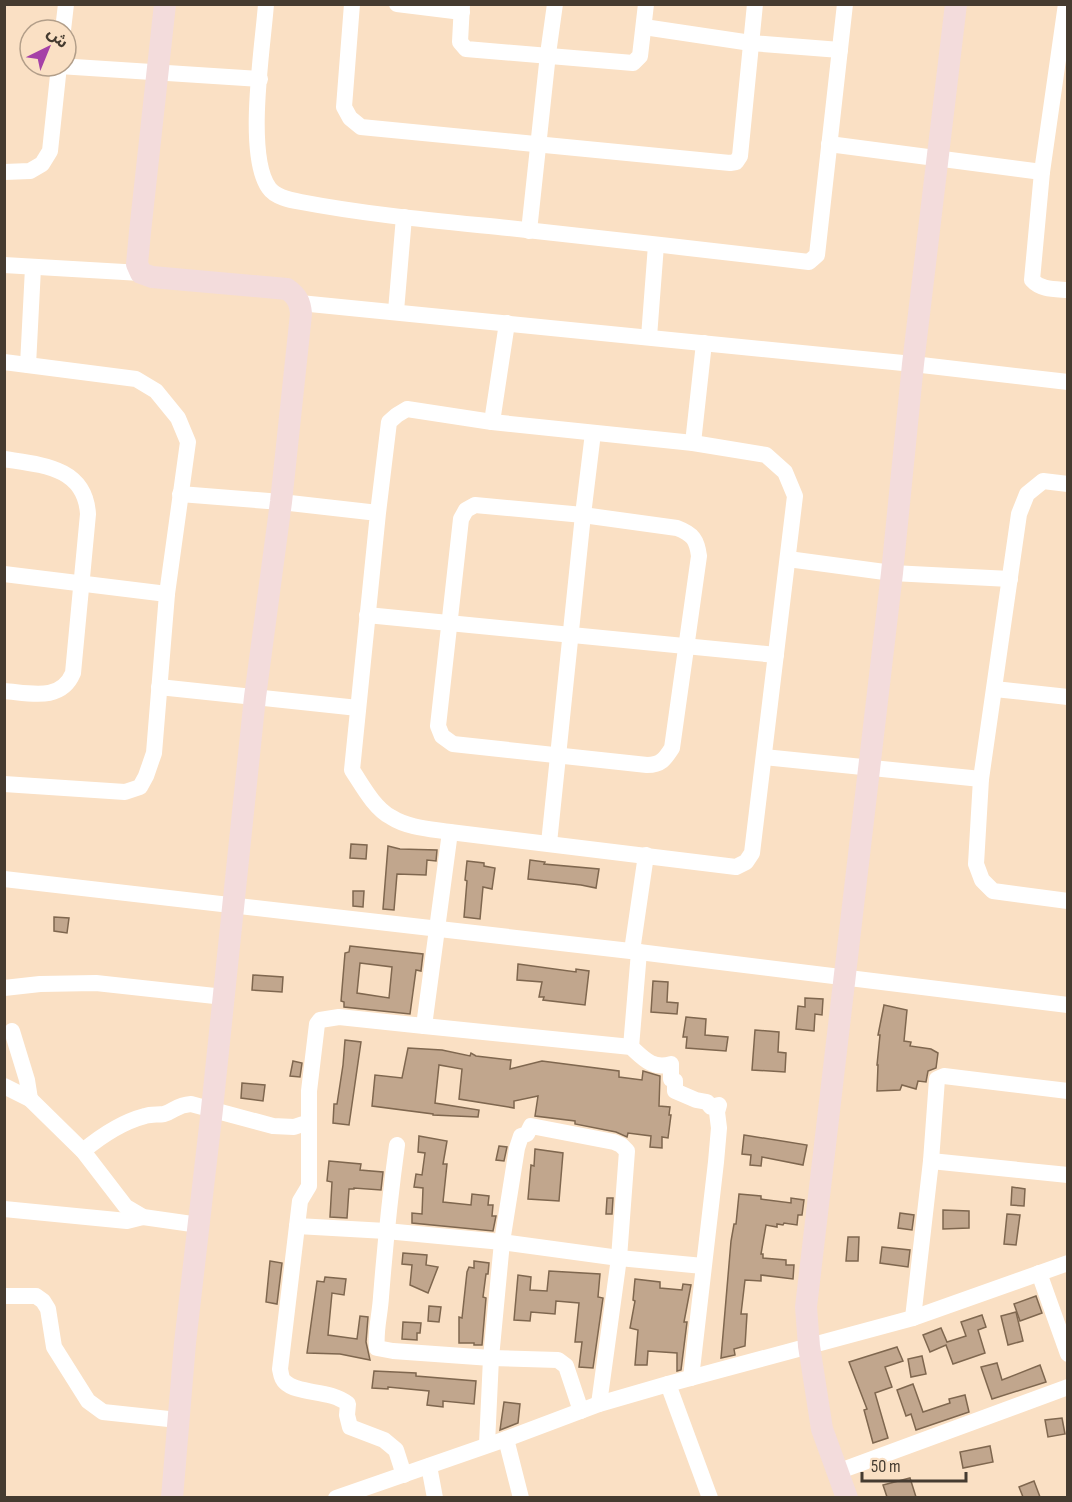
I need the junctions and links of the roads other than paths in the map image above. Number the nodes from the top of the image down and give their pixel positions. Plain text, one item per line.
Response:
1 (165, 4) edge
2 (266, 4) edge
3 (352, 4) edge
4 (397, 4) edge
5 (555, 4) edge
6 (646, 4) edge
7 (754, 4) edge
8 (845, 4) edge
9 (956, 4) edge
10 (1066, 4) edge
11 (462, 8) edge
12 (644, 27) junction
13 (751, 43) junction
14 (840, 50) junction
15 (548, 54) junction
16 (78, 68) edge
17 (157, 74) junction
18 (1062, 76) edge
19 (58, 78) edge
20 (260, 79) junction
21 (829, 144) junction
22 (538, 145) junction
23 (938, 158) junction
24 (4, 172) edge
25 (1042, 172) junction
26 (404, 217) junction
27 (529, 231) junction
28 (656, 245) junction
29 (4, 265) edge
30 (33, 268) junction
31 (141, 273) junction
32 (1068, 290) edge
33 (300, 303) junction
34 (396, 311) junction
35 (507, 323) junction
36 (649, 337) junction
37 (704, 343) junction
38 (4, 362) edge
39 (914, 364) junction
40 (28, 365) junction
41 (1068, 382) edge
42 (492, 422) junction
43 (593, 433) junction
44 (693, 443) junction
45 (4, 459) edge
46 (1068, 484) edge
47 (180, 494) junction
48 (281, 502) junction
49 (378, 513) junction
50 (583, 515) junction
51 (788, 559) junction
52 (892, 573) junction
53 (4, 574) edge
54 (1010, 579) junction
55 (81, 583) junction
56 (167, 594) junction
57 (367, 615) junction
58 (448, 624) junction
59 (571, 635) junction
60 (686, 645) junction
61 (776, 655) junction
62 (159, 687) junction
63 (995, 689) junction
64 (4, 691) edge
65 (255, 697) junction
66 (1068, 697) edge
67 (358, 708) junction
68 (560, 756) junction
69 (764, 757) junction
70 (868, 768) junction
71 (981, 779) junction
72 (4, 784) edge
73 (450, 832) junction
74 (549, 843) junction
75 (646, 855) junction
76 (4, 879) edge
77 (1068, 902) edge
78 (234, 904) junction
79 (436, 928) junction
80 (636, 951) junction
81 (845, 976) junction
82 (4, 988) edge
83 (224, 997) junction
84 (1068, 1005) edge
85 (424, 1026) junction
86 (12, 1031) dead end
87 (631, 1047) junction
88 (4, 1086) edge
89 (1068, 1091) edge
90 (30, 1099) junction
91 (212, 1109) junction
92 (309, 1122) junction
93 (397, 1145) dead end
94 (83, 1151) junction
95 (931, 1161) junction
96 (1068, 1174) edge
97 (4, 1209) edge
98 (143, 1217) junction
99 (199, 1225) junction
100 (297, 1226) junction
101 (386, 1231) junction
102 (502, 1242) junction
103 (619, 1258) junction
104 (1068, 1263) edge
105 (703, 1266) junction
106 (1039, 1273) junction
107 (4, 1296) edge
108 (913, 1318) junction
109 (809, 1346) junction
110 (1068, 1354) edge
111 (491, 1358) junction
112 (690, 1378) junction
113 (668, 1384) junction
114 (1068, 1387) edge
115 (599, 1404) junction
116 (581, 1411) junction
117 (178, 1420) junction
118 (506, 1439) junction
119 (487, 1444) junction
120 (429, 1466) junction
121 (837, 1472) junction
122 (404, 1475) junction
123 (370, 1492) edge
124 (172, 1497) edge
125 (336, 1497) edge
126 (435, 1497) edge
127 (521, 1497) edge
128 (710, 1497) edge
129 (847, 1497) edge

1 - 17 street
2 - 20 street
3 - 22 street
4 - 11 street
5 - 15 street
6 - 12 street
7 - 13 street
8 - 14 street
9 - 23 street
10 - 18 street
11 - 15 street
12 - 13 street
12 - 15 street
13 - 14 street
13 - 22 street
14 - 21 street
15 - 22 street
16 - 17 street
17 - 20 street
17 - 31 street
18 - 25 street
19 - 24 street
20 - 26 street
21 - 23 street
21 - 28 street
22 - 27 street
23 - 25 street
23 - 39 street
25 - 32 street
26 - 27 street
26 - 34 street
27 - 28 street
28 - 36 street
29 - 30 street
30 - 31 street
30 - 40 street
31 - 33 street
33 - 34 street
33 - 48 street
34 - 35 street
35 - 36 street
35 - 42 street
36 - 37 street
37 - 39 street
37 - 44 street
38 - 40 street
39 - 41 street
39 - 52 street
40 - 47 street
42 - 43 street
42 - 49 street
43 - 44 street
43 - 50 street
44 - 51 street
45 - 55 street
46 - 54 street
47 - 48 street
47 - 56 street
48 - 49 street
48 - 65 street
49 - 57 street
50 - 58 street
50 - 59 street
50 - 60 street
51 - 52 street
51 - 61 street
52 - 54 street
52 - 70 street
53 - 55 street
54 - 63 street
55 - 56 street
55 - 64 street
56 - 62 street
57 - 58 street
57 - 67 street
58 - 59 street
58 - 68 street
59 - 60 street
59 - 68 street
60 - 61 street
60 - 68 street
61 - 69 street
62 - 65 street
62 - 72 street
63 - 66 street
63 - 71 street
65 - 67 street
65 - 78 street
67 - 73 street
68 - 74 street
69 - 70 street
69 - 75 street
70 - 71 street
70 - 81 street
71 - 77 street
73 - 74 street
73 - 79 street
74 - 75 street
75 - 80 street
76 - 78 street
78 - 79 street
78 - 83 street
79 - 80 street
79 - 85 street
80 - 81 street
80 - 87 street
81 - 84 street
81 - 109 street
82 - 83 street
83 - 91 street
85 - 87 street
85 - 92 street
86 - 90 street
87 - 105 street
88 - 90 street
89 - 95 street
90 - 94 street
91 - 92 street
91 - 94 street
91 - 99 street
92 - 100 street
93 - 101 street
94 - 98 street
95 - 96 street
95 - 108 street
97 - 98 street
98 - 99 street
99 - 117 street
100 - 101 street
100 - 122 street
101 - 102 street
101 - 111 street
102 - 103 street
102 - 103 street
102 - 111 street
103 - 105 street
103 - 115 street
104 - 106 street
105 - 112 street
106 - 108 street
106 - 110 street
107 - 117 street
108 - 109 street
109 - 112 street
109 - 121 street
111 - 116 street
111 - 119 street
112 - 113 street
113 - 115 street
113 - 128 street
114 - 121 street
115 - 116 street
116 - 118 street
117 - 124 street
118 - 119 street
118 - 127 street
119 - 120 street
120 - 122 street
120 - 126 street
121 - 129 street
122 - 123 street
123 - 125 street

